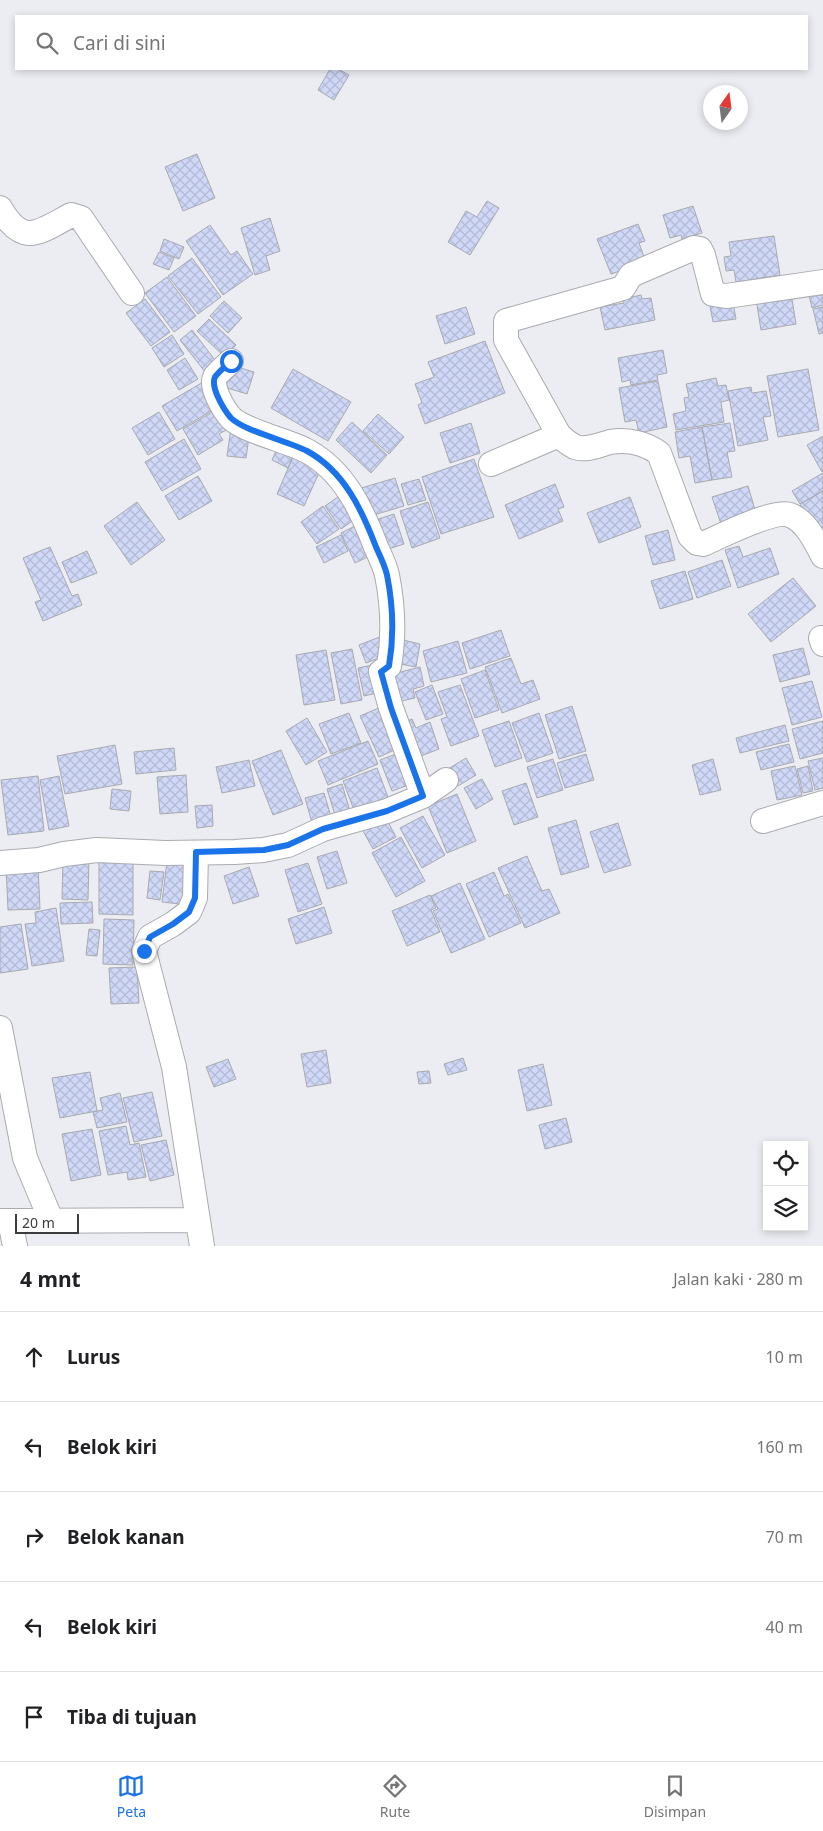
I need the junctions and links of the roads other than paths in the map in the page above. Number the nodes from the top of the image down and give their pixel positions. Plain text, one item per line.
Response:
1 (0, 208) edge
2 (823, 282) edge
3 (132, 293) dead end
4 (231, 361) dead end
5 (559, 435) junction
6 (491, 464) dead end
7 (823, 556) edge
8 (446, 780) dead end
9 (423, 796) junction
10 (823, 803) edge
11 (763, 821) dead end
12 (196, 852) junction
13 (0, 863) edge
14 (0, 1028) edge
15 (51, 1220) junction
16 (197, 1220) junction
17 (5, 1221) edge
18 (15, 1246) edge
19 (202, 1246) edge

1 - 3 street
2 - 5 street
4 - 9 street
5 - 6 street
5 - 7 street
8 - 9 street
9 - 12 street
10 - 11 street
12 - 13 street
12 - 16 street
14 - 15 street
15 - 16 street
15 - 17 street
16 - 19 street
17 - 18 street

